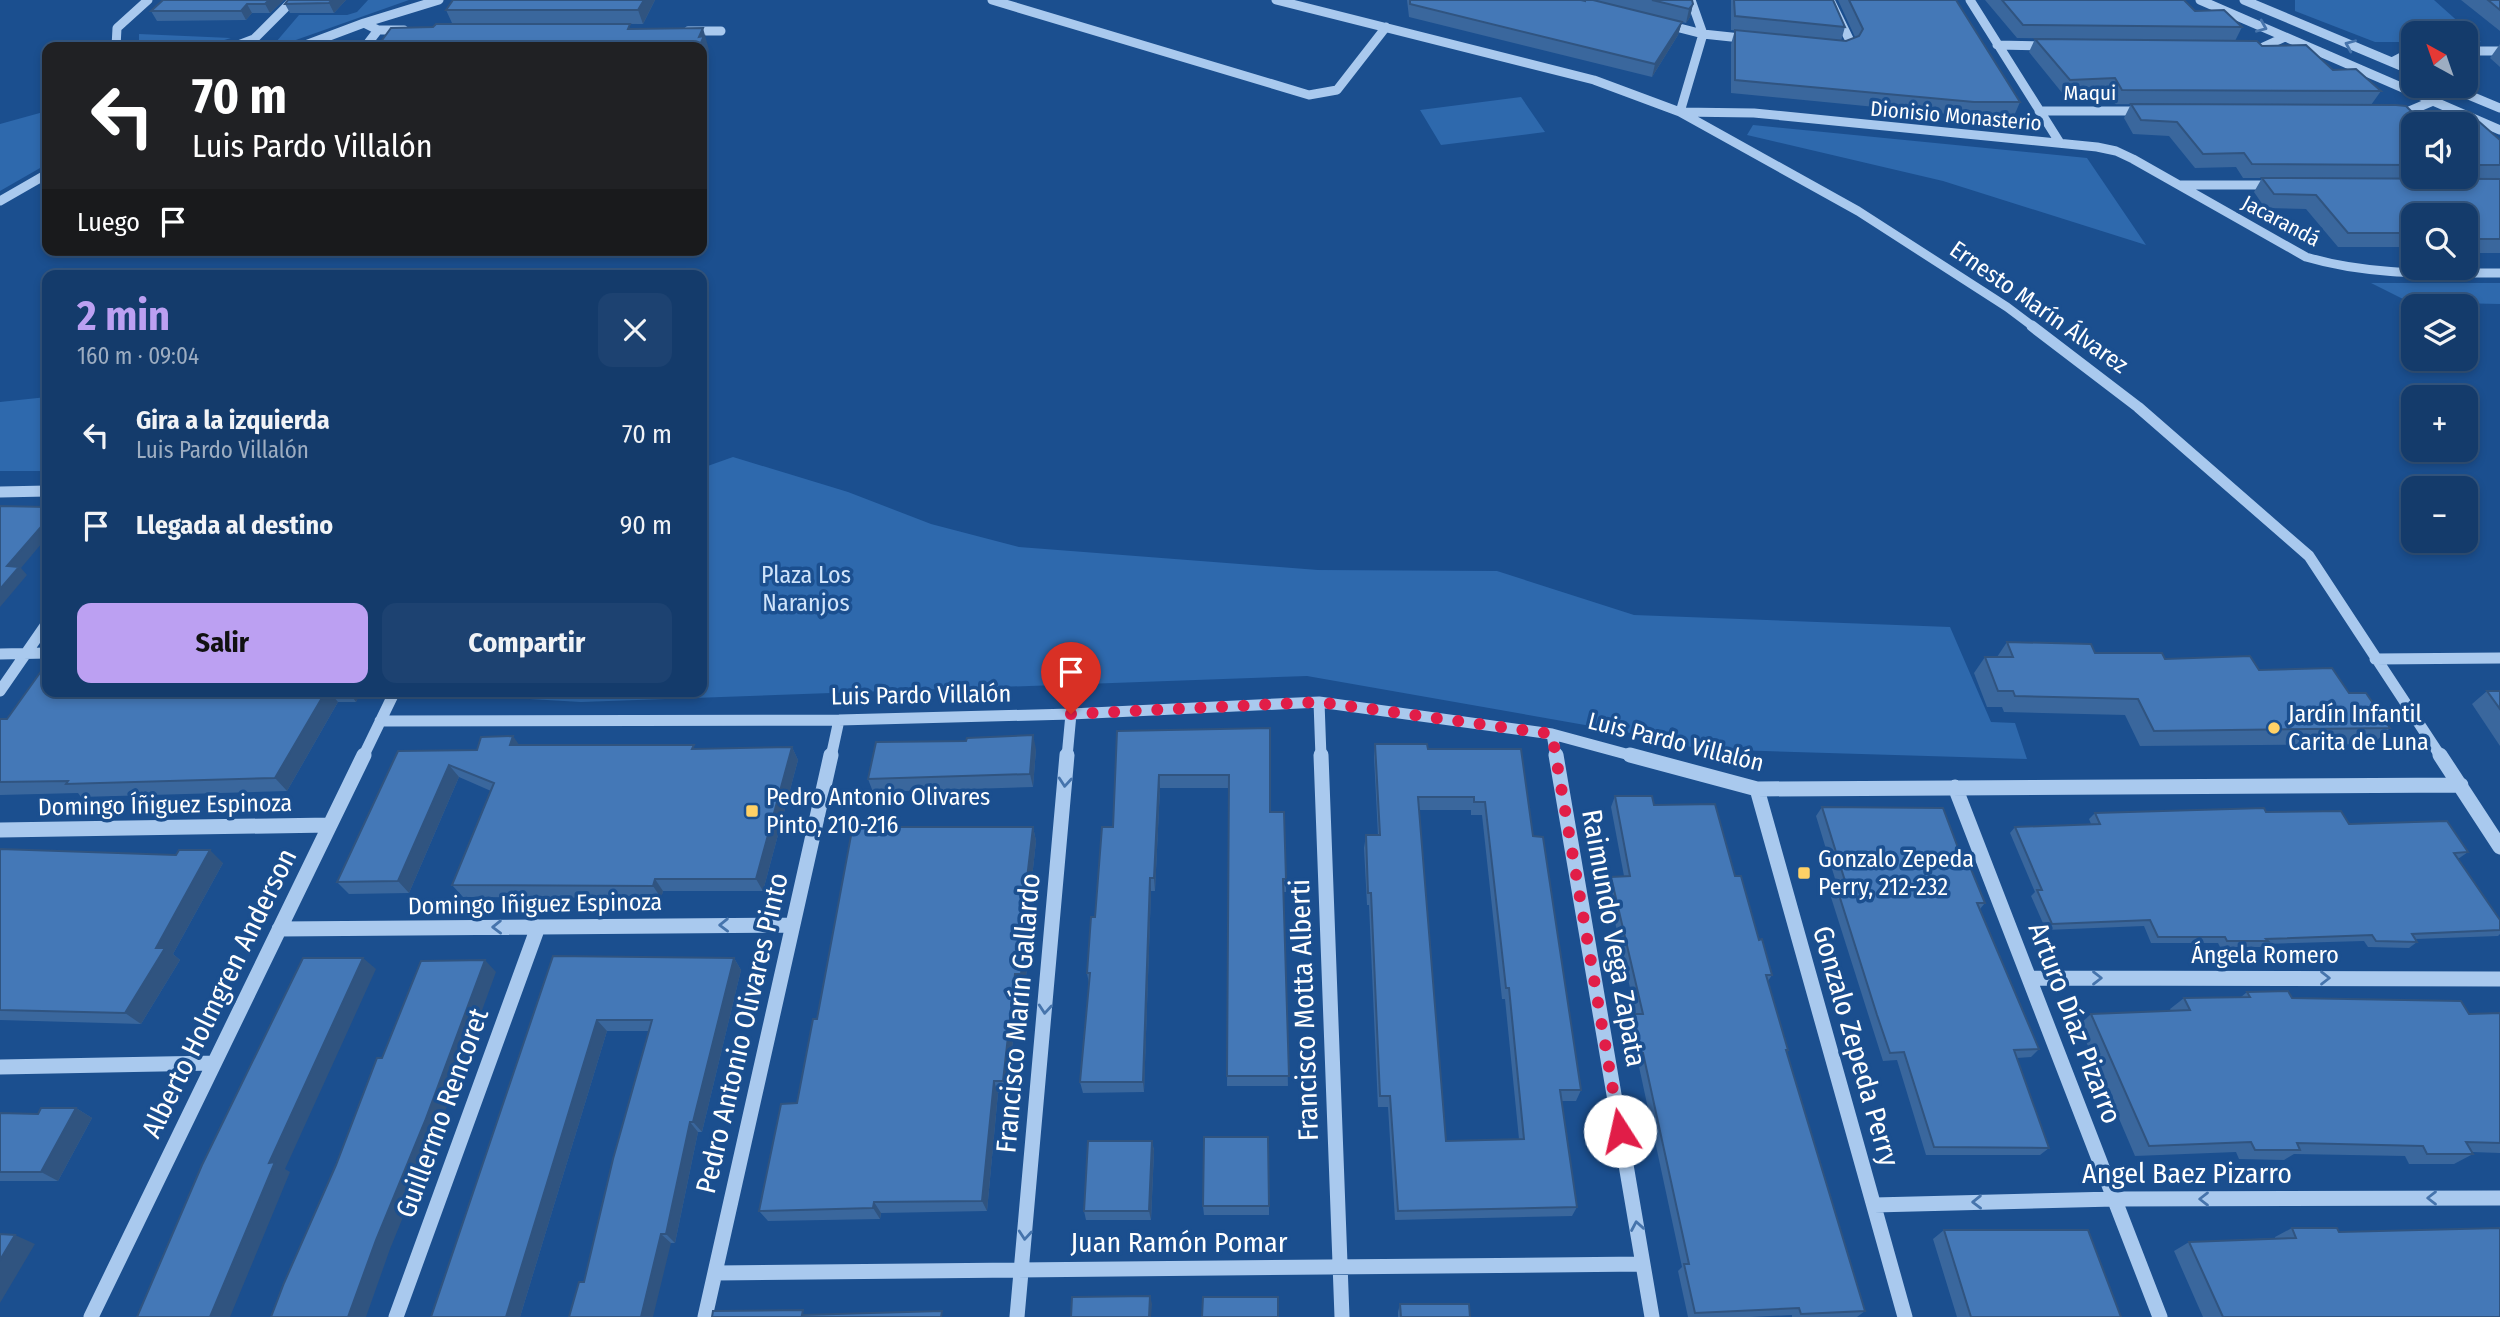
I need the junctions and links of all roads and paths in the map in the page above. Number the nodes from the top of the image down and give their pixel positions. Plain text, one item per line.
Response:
1 (148, 0) edge
2 (293, 0) edge
3 (439, 0) edge
4 (992, 0) edge
5 (1276, 0) edge
6 (1691, 0) edge
7 (1830, 0) edge
8 (1970, 0) edge
9 (2200, 0) edge
10 (2244, 0) edge
11 (1650, 21) edge
12 (364, 23) junction
13 (1386, 27) junction
14 (378, 30) junction
15 (416, 30) edge
16 (679, 31) edge
17 (721, 31) dead end
18 (1703, 34) junction
19 (2285, 37) junction
20 (1759, 40) edge
21 (116, 42) edge
22 (246, 42) edge
23 (313, 42) edge
24 (369, 42) edge
25 (1997, 45) junction
26 (2053, 46) edge
27 (1828, 47) edge
28 (2233, 48) edge
29 (2478, 51) edge
30 (2500, 51) edge
31 (2401, 57) edge
32 (2392, 62) junction
33 (2401, 66) edge
34 (2476, 98) edge
35 (2433, 101) junction
36 (2500, 108) edge
37 (2039, 110) junction
38 (2148, 111) edge
39 (1680, 112) junction
40 (2380, 112) edge
41 (2500, 130) edge
42 (2060, 143) junction
43 (42, 177) edge
44 (2179, 185) junction
45 (2291, 185) edge
46 (0, 201) edge
47 (2500, 273) edge
48 (42, 491) edge
49 (0, 492) edge
50 (42, 630) edge
51 (42, 653) edge
52 (0, 654) edge
53 (26, 654) junction
54 (2500, 658) edge
55 (2375, 659) junction
56 (0, 691) edge
57 (391, 697) edge
58 (1319, 702) junction
59 (1071, 714) junction
60 (839, 720) junction
61 (380, 721) junction
62 (1552, 734) junction
63 (2461, 785) junction
64 (1955, 787) junction
65 (1757, 789) junction
66 (330, 825) junction
67 (0, 830) edge
68 (2500, 847) edge
69 (793, 925) junction
70 (537, 927) junction
71 (279, 929) junction
72 (2029, 978) junction
73 (2500, 979) edge
74 (214, 1063) junction
75 (0, 1068) edge
76 (2500, 1198) edge
77 (2115, 1199) junction
78 (1874, 1205) junction
79 (1643, 1264) junction
80 (1339, 1267) junction
81 (1022, 1269) junction
82 (715, 1272) junction
83 (91, 1317) edge
84 (396, 1317) edge
85 (705, 1317) edge
86 (1017, 1317) edge
87 (1342, 1317) edge
88 (1652, 1317) edge
89 (1905, 1317) edge
90 (2160, 1317) edge

1 - 21 street
2 - 22 street
3 - 12 street
4 - 13 street
5 - 13 street, Ernesto Marín Álvarez
6 - 18 street
7 - 27 street
8 - 25 street, Dionisio Monasterio
9 -> 19 street
32 -> 10 street
11 - 18 street
12 - 14 street
12 - 23 street
13 - 39 street, Ernesto Marín Álvarez
14 - 15 street
14 - 24 street
16 - 17 street
18 - 20 street
18 - 39 street
19 - 28 street
19 - 35 street
25 - 26 street
25 - 37 street, Dionisio Monasterio
29 - 30 street
31 - 32 street
32 - 33 street
34 - 36 street
35 - 40 street
35 - 41 street
37 - 38 street, Maqui
37 - 42 street, Dionisio Monasterio
39 - 42 street, Dionisio Monasterio
39 - 55 street, Ernesto Marín Álvarez
42 - 44 street, Jacarandá
43 - 46 street
44 - 45 street
44 - 47 street, Jacarandá
48 - 49 street
50 - 53 street
51 - 53 street
52 - 53 street
53 - 56 street
54 - 55 street
55 - 63 street, Ernesto Marín Álvarez
57 - 61 street, Alberto Holmgren Anderson
58 - 59 street, Luis Pardo Villalón
58 - 62 street, Luis Pardo Villalón
58 - 80 street, Francisco Motta Alberti
59 - 60 street, Luis Pardo Villalón
59 -> 81 street, Francisco Marín Gallardo
60 - 61 street, Luis Pardo Villalón
60 - 69 street, Pedro Antonio Olivares Pinto
61 - 66 street, Alberto Holmgren Anderson
62 - 65 street, Luis Pardo Villalón
79 -> 62 street, Raimundo Vega Zapata
63 - 64 street, Luis Pardo Villalón
63 - 68 street, Ernesto Marín Álvarez
64 - 65 street, Luis Pardo Villalón
64 - 72 street, Arturo Díaz Pizarro
65 - 78 street, Gonzalo Zepeda Perry
66 - 67 street, Domingo Íñiguez Espinoza
66 - 71 street, Alberto Holmgren Anderson
69 -> 70 street, Domingo Iñiguez Espinoza
69 - 82 street, Pedro Antonio Olivares Pinto
70 -> 71 street, Domingo Iñiguez Espinoza
70 - 84 street, Guillermo Rencoret
71 - 74 street, Alberto Holmgren Anderson
72 -> 73 street, Ángela Romero
72 - 77 street, Arturo Díaz Pizarro
74 - 75 street
74 - 83 street, Alberto Holmgren Anderson
76 -> 77 street, Angel Baez Pizarro
77 -> 78 street, Angel Baez Pizarro
77 - 90 street, Arturo Díaz Pizarro
78 - 89 street, Gonzalo Zepeda Perry
79 - 80 street, Juan Ramón Pomar
79 - 88 street, Raimundo Vega Zapata
80 - 81 street, Juan Ramón Pomar
80 - 87 street, Francisco Motta Alberti
81 - 82 street, Juan Ramón Pomar
81 - 86 street, Francisco Marín Gallardo
82 - 85 street, Pedro Antonio Olivares Pinto

